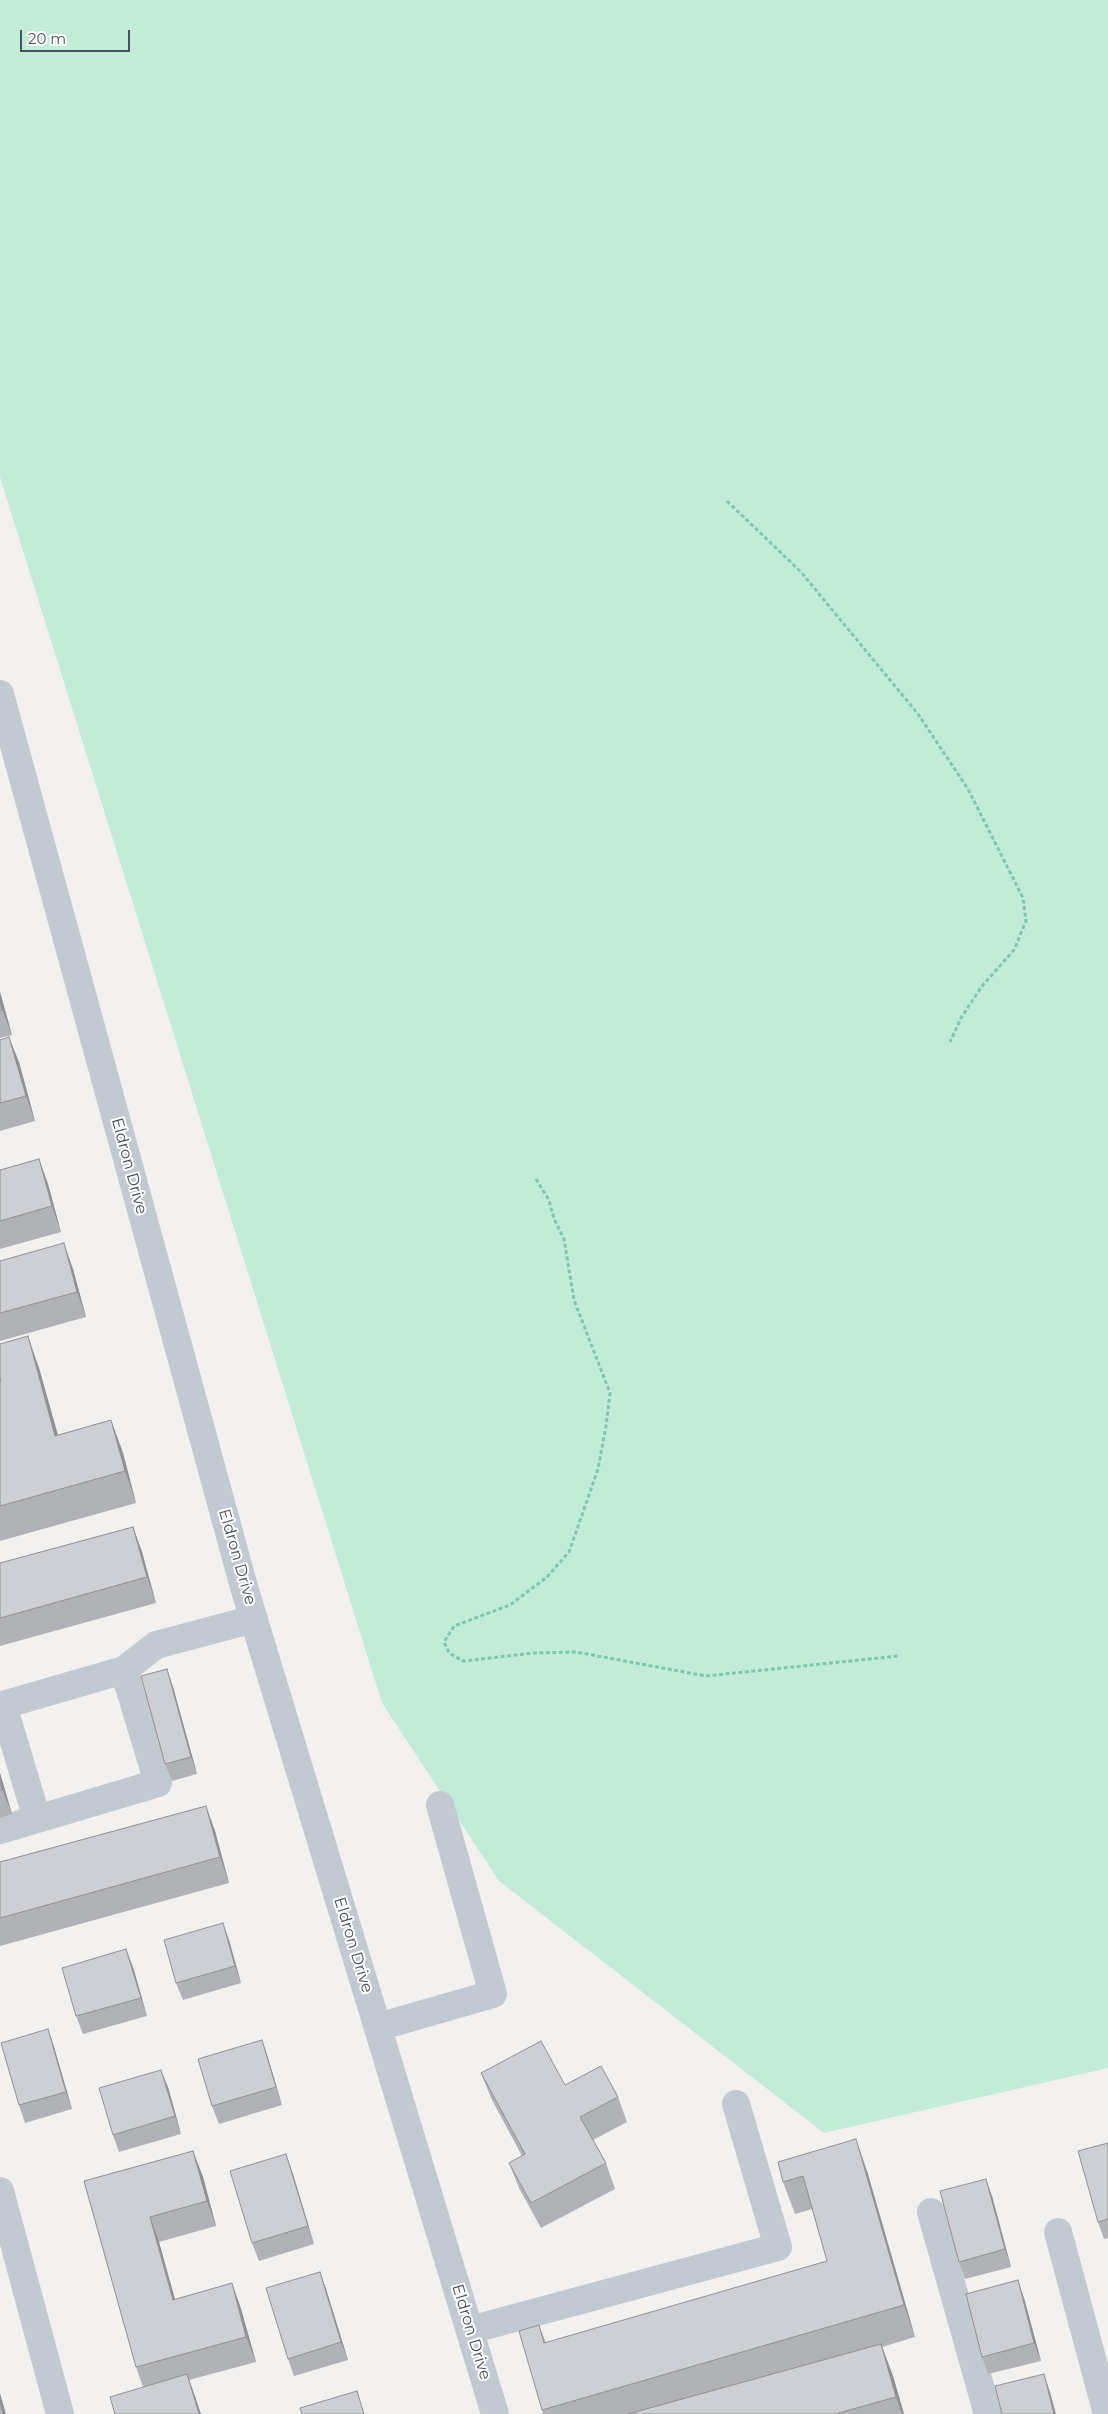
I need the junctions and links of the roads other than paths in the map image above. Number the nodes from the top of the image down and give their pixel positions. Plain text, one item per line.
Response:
1 (0, 694) edge
2 (254, 1619) junction
3 (124, 1670) junction
4 (440, 1805) dead end
5 (37, 1819) junction
6 (0, 1830) edge
7 (378, 2027) junction
8 (736, 2104) dead end
9 (0, 2192) edge
10 (931, 2212) dead end
11 (1058, 2232) dead end
12 (470, 2330) junction
13 (60, 2414) edge
14 (495, 2414) edge
15 (988, 2414) edge
16 (1107, 2414) edge

1 - 2 street, Eldron Drive
2 - 3 street
2 - 7 street, Eldron Drive
3 - 5 street
3 - 5 street
4 - 7 street
5 - 6 street
7 - 12 street, Eldron Drive
8 - 12 street
9 - 13 street
10 - 15 street
11 - 16 street
12 - 14 street, Eldron Drive

